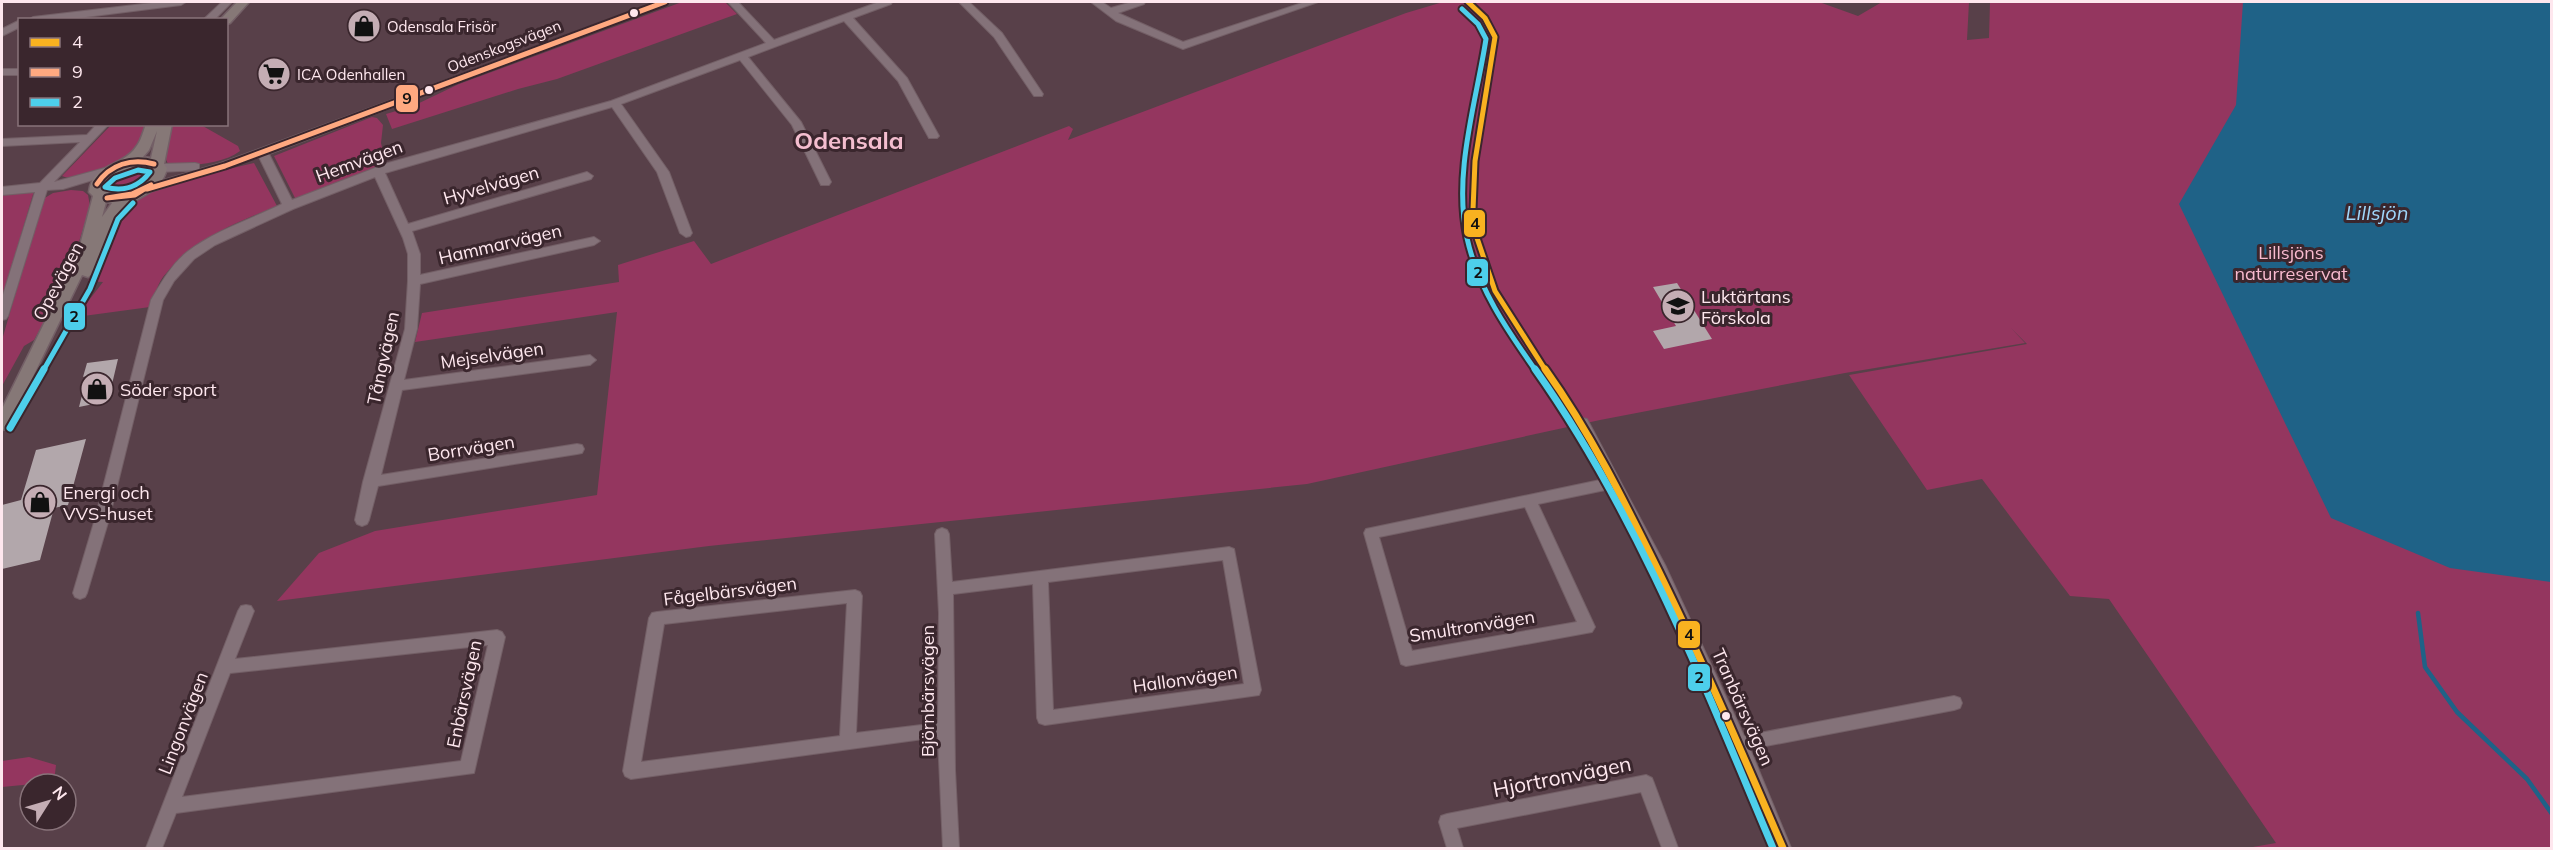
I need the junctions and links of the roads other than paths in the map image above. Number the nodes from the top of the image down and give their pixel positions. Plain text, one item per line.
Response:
1 (181, 2) edge
2 (665, 2) edge
3 (733, 2) edge
4 (887, 2) edge
5 (964, 2) edge
6 (1096, 2) edge
7 (1140, 2) edge
8 (1313, 2) edge
9 (236, 3) edge
10 (1110, 12) junction
11 (846, 17) junction
12 (49, 18) edge
13 (211, 18) edge
14 (227, 18) edge
15 (228, 20) edge
16 (18, 24) edge
17 (2, 33) edge
18 (772, 44) junction
19 (741, 55) junction
20 (2, 72) edge
21 (18, 72) edge
22 (1038, 94) dead end
23 (615, 103) junction
24 (102, 126) edge
25 (152, 126) edge
26 (165, 126) edge
27 (933, 136) dead end
28 (90, 138) junction
29 (2, 142) edge
30 (257, 154) junction
31 (128, 163) junction
32 (158, 167) junction
33 (112, 170) junction
34 (378, 171) junction
35 (587, 176) dead end
36 (825, 182) dead end
37 (63, 185) junction
38 (42, 188) junction
39 (147, 189) junction
40 (2, 191) edge
41 (98, 192) junction
42 (128, 197) junction
43 (289, 206) junction
44 (405, 229) junction
45 (686, 233) dead end
46 (594, 241) dead end
47 (414, 281) junction
48 (2, 316) edge
49 (590, 360) dead end
50 (22, 384) junction
51 (398, 386) junction
52 (1582, 423) dead end
53 (2, 424) edge
54 (577, 449) dead end
55 (370, 482) junction
56 (1614, 483) junction
57 (1529, 500) junction
58 (362, 520) dead end
59 (942, 534) dead end
60 (1040, 576) junction
61 (947, 589) junction
62 (80, 593) dead end
63 (246, 611) dead end
64 (226, 667) junction
65 (1954, 703) dead end
66 (944, 729) junction
67 (849, 742) junction
68 (1740, 744) junction
69 (171, 806) junction
70 (154, 849) edge
71 (951, 849) edge
72 (1455, 849) edge
73 (1670, 849) edge
74 (1783, 849) edge

1 - 12 street
2 - 30 street, Odenskogsvägen
3 - 18 street
4 - 11 street, Hemvägen
5 - 22 street
6 - 10 street
7 - 10 street
8 - 10 street
9 - 13 street
9 - 14 main road
9 - 15 main road
11 - 18 street, Hemvägen
11 - 27 street
16 - 17 street
18 - 19 street, Hemvägen
19 - 23 street, Hemvägen
19 - 36 street
20 - 21 street
23 - 34 street, Hemvägen
23 - 45 street
24 - 28 street
25 - 31 main road
26 - 32 main road
28 - 29 street
28 - 38 street
30 - 32 street, Odenskogsvägen
30 - 39 street, Odenskogsvägen
30 - 43 street
31 - 32 main road
31 - 33 main road
32 - 39 main road
33 - 37 street
33 - 41 main road
34 - 43 street, Hemvägen
34 - 44 street, Tångvägen
35 - 44 street, Hyvelvägen
37 - 38 street
37 - 41 street
38 - 40 street
38 - 48 street
39 - 42 main road
41 - 42 main road
41 - 50 main road, Opevägen
42 - 50 main road, Opevägen
43 - 62 street, Hemvägen
44 - 47 street, Tångvägen
46 - 47 street, Hammarvägen
47 - 51 street, Tångvägen
49 - 51 street, Mejselvägen
50 - 53 main road, Opevägen
51 - 55 street, Tångvägen
52 - 56 street, Tranbärsvägen
54 - 55 street, Borrvägen
55 - 58 street, Tångvägen
56 - 57 street, Smultronvägen
56 - 68 street, Tranbärsvägen
57 - 57 street, Smultronvägen
59 - 61 street, Björnbärsvägen
60 - 60 street, Hallonvägen
60 - 61 street, Hallonvägen
61 - 66 street, Björnbärsvägen
63 - 64 street, Lingonvägen
64 - 69 street, Lingonvägen
64 - 69 street, Enbärsvägen
65 - 68 street
66 - 67 street, Fågelbärsvägen
66 - 71 street, Björnbärsvägen
67 - 67 street, Fågelbärsvägen
68 - 74 street, Tranbärsvägen
69 - 70 street, Lingonvägen
72 - 73 street, Hjortronvägen

